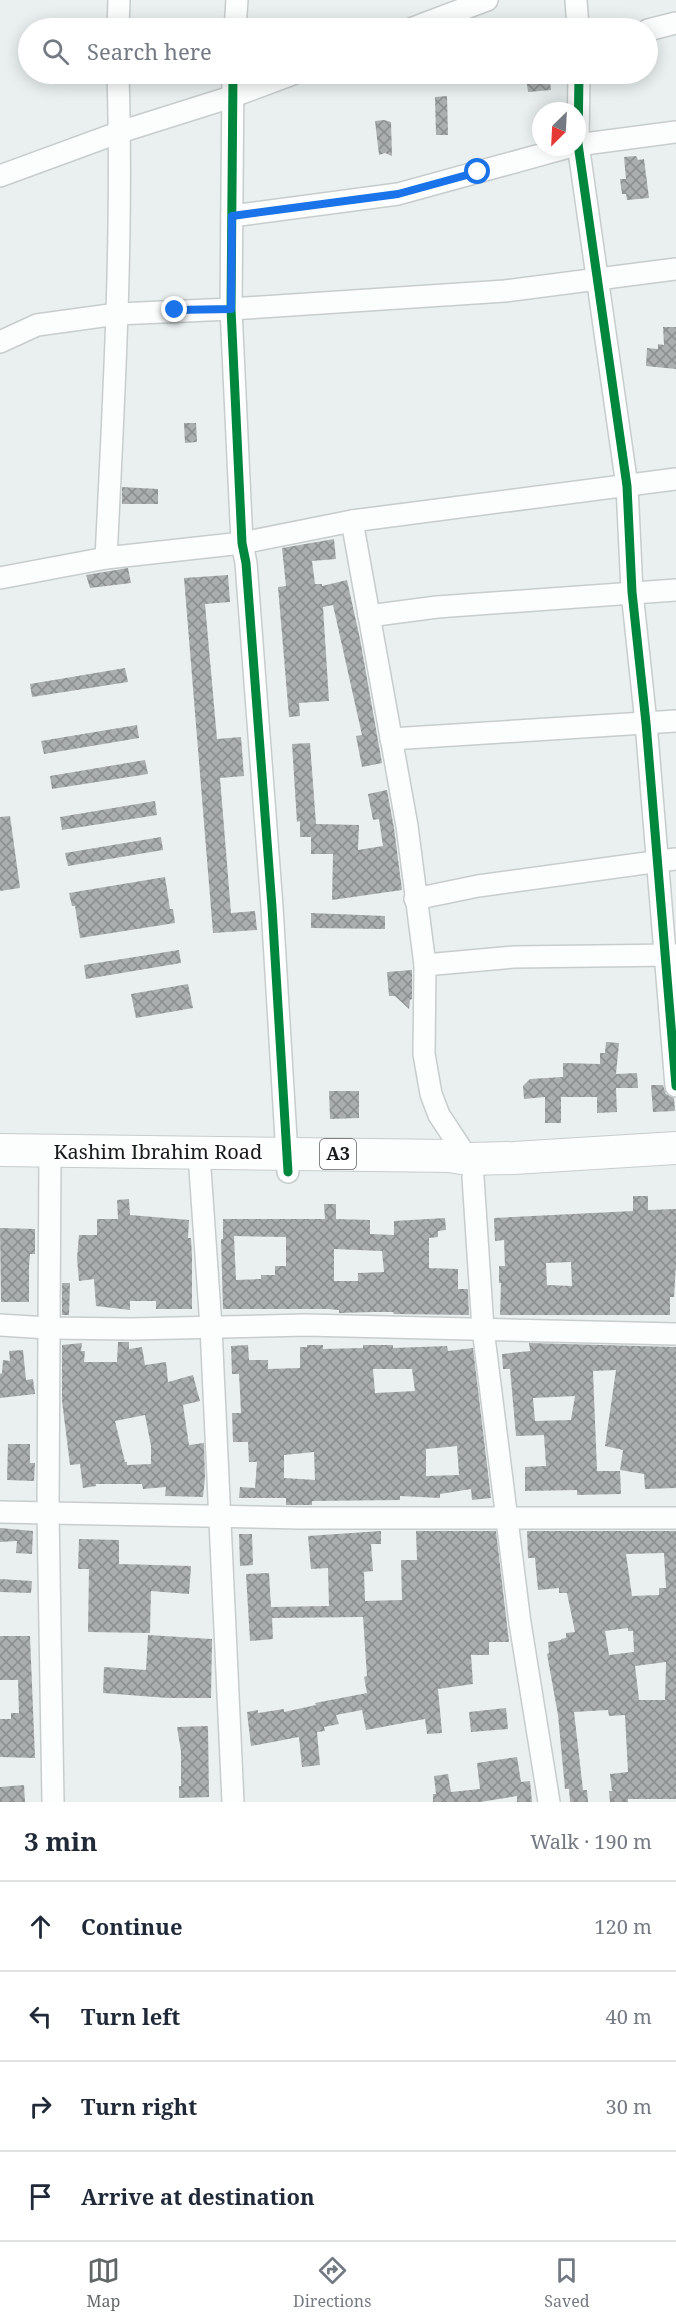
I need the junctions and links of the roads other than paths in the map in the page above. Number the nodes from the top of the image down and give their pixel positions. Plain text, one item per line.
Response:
1 (119, 0) edge
2 (237, 0) edge
3 (487, 0) edge
4 (576, 0) edge
5 (118, 18) edge
6 (236, 18) edge
7 (439, 18) edge
8 (577, 18) edge
9 (676, 23) edge
10 (658, 28) edge
11 (118, 84) edge
12 (232, 84) edge
13 (266, 84) edge
14 (578, 84) edge
15 (231, 97) junction
16 (577, 102) edge
17 (120, 132) junction
18 (676, 132) edge
19 (586, 144) edge
20 (535, 156) edge
21 (577, 156) edge
22 (0, 176) edge
23 (232, 216) junction
24 (676, 270) edge
25 (599, 279) junction
26 (231, 309) junction
27 (117, 314) junction
28 (0, 342) edge
29 (676, 479) edge
30 (627, 486) junction
31 (352, 521) junction
32 (242, 543) junction
33 (106, 558) junction
34 (0, 579) edge
35 (676, 590) edge
36 (632, 592) junction
37 (369, 616) junction
38 (676, 721) edge
39 (646, 723) junction
40 (391, 740) junction
41 (666, 860) edge
42 (415, 899) junction
43 (670, 956) edge
44 (425, 965) junction
45 (676, 1086) edge
46 (676, 1148) edge
47 (0, 1150) edge
48 (50, 1160) junction
49 (288, 1163) junction
50 (676, 1167) edge
51 (471, 1168) junction
52 (0, 1169) edge
53 (200, 1169) junction
54 (0, 1325) edge
55 (211, 1327) junction
56 (48, 1328) junction
57 (483, 1329) junction
58 (676, 1334) edge
59 (0, 1512) edge
60 (48, 1512) junction
61 (219, 1516) junction
62 (509, 1518) junction
63 (676, 1518) edge
64 (53, 1802) edge
65 (233, 1802) edge
66 (549, 1802) edge

1 - 5 street
2 - 6 street
3 - 7 street
4 - 8 street
9 - 10 street
11 - 17 street
12 - 15 street
13 - 15 street
14 - 16 street
15 - 17 street
15 - 23 street
17 - 22 street
17 - 27 street
18 - 19 street
20 - 23 street
21 - 25 street
23 - 26 street
24 - 25 street
25 - 26 street
25 - 30 street
26 - 27 street
26 - 32 street
27 - 28 street
27 - 33 street
29 - 30 street
30 - 31 street
30 - 36 street
31 - 32 street
31 - 37 street
32 - 33 street
32 - 49 street
33 - 34 street
35 - 36 street
36 - 37 street
36 - 39 street
37 - 40 street
38 - 39 street
39 - 40 street
39 - 41 street
40 - 42 street
41 - 42 street
41 - 43 street
42 - 44 street
43 - 44 street
43 - 45 street
44 - 51 street
46 - 51 highway, Kashim Ibrahim Road / A3
47 - 48 highway, Kashim Ibrahim Road / A3
48 - 49 highway, Kashim Ibrahim Road / A3
48 - 52 highway, Kashim Ibrahim Road / A3
48 - 53 highway, Kashim Ibrahim Road / A3
48 - 56 street
49 - 51 highway, Kashim Ibrahim Road / A3
49 - 53 highway, Kashim Ibrahim Road / A3
50 - 51 highway, Kashim Ibrahim Road / A3
51 - 57 street
53 - 55 street
54 - 56 street
55 - 56 street
55 - 57 street
55 - 61 street
56 - 60 street
57 - 58 street
57 - 62 street
59 - 60 street
60 - 61 street
60 - 64 street
61 - 62 street
61 - 65 street
62 - 63 street
62 - 66 street

